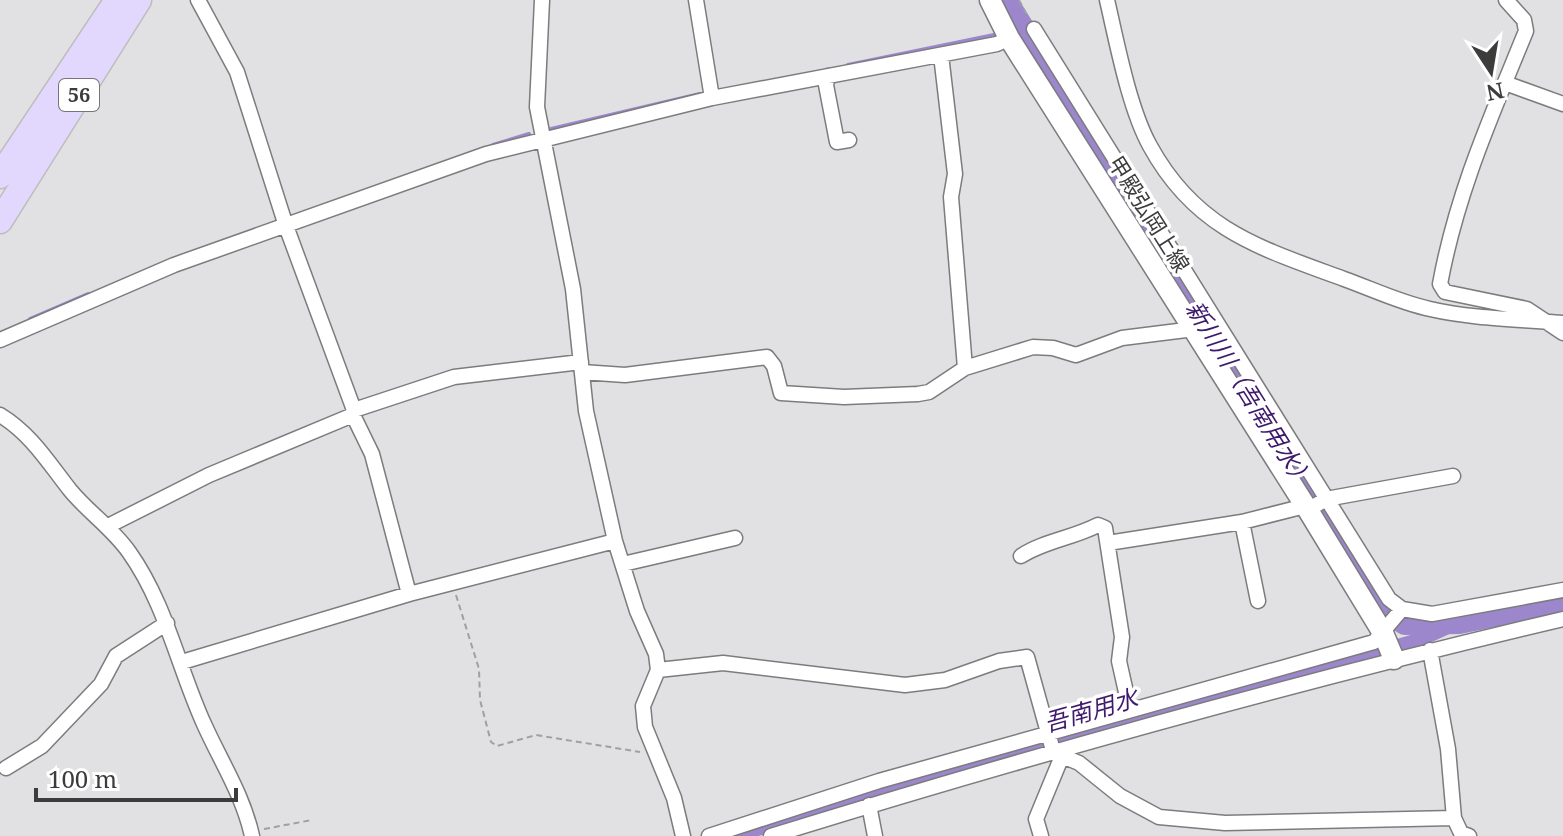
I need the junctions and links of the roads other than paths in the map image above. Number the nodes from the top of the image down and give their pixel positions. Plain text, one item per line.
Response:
1 (117, 0) edge
2 (139, 0) edge
3 (198, 0) edge
4 (542, 0) edge
5 (696, 0) edge
6 (990, 0) edge
7 (1107, 0) edge
8 (1506, 0) edge
9 (1021, 36) junction
10 (941, 55) junction
11 (828, 76) junction
12 (1505, 83) junction
13 (712, 98) junction
14 (1563, 104) edge
15 (541, 138) junction
16 (849, 140) dead end
17 (0, 176) edge
18 (0, 221) edge
19 (286, 226) junction
20 (1544, 321) junction
21 (1563, 323) edge
22 (1194, 329) junction
23 (1563, 333) edge
24 (0, 340) edge
25 (582, 367) junction
26 (965, 368) junction
27 (354, 412) junction
28 (0, 415) edge
29 (1453, 476) dead end
30 (1315, 505) junction
31 (1242, 522) junction
32 (108, 526) junction
33 (735, 538) dead end
34 (615, 541) junction
35 (1108, 543) junction
36 (1021, 556) dead end
37 (623, 564) junction
38 (1563, 590) edge
39 (409, 594) junction
40 (1258, 601) dead end
41 (1563, 619) edge
42 (167, 623) junction
43 (1393, 634) junction
44 (1430, 650) junction
45 (182, 662) junction
46 (658, 670) junction
47 (1130, 710) junction
48 (1053, 745) junction
49 (6, 768) dead end
50 (869, 805) junction
51 (1454, 818) junction
52 (1204, 829) edge
53 (251, 834) edge
54 (683, 836) edge
55 (709, 836) edge
56 (771, 836) edge
57 (875, 836) edge
58 (1041, 836) edge
59 (1469, 836) edge

1 - 17 highway, 56
2 - 18 highway, 56
3 - 19 street
4 - 15 street
5 - 13 street
6 - 9 main road, 甲殿弘岡上線
7 - 20 street
8 - 12 street
9 - 10 street
9 - 22 main road, 甲殿弘岡上線
9 - 30 street
10 - 11 street
10 - 26 street
11 - 13 street
11 - 16 street
12 - 14 street
12 - 20 street
13 - 15 street
15 - 19 street
15 - 25 street
19 - 24 street
19 - 27 street
20 - 21 street
20 - 23 street
22 - 26 street
22 - 30 main road, 甲殿弘岡上線
25 - 26 street
25 - 27 street
25 - 34 street
27 - 32 street
27 - 39 street
28 - 32 street
29 - 30 street
30 - 31 street
30 - 43 main road, 甲殿弘岡上線
30 - 43 street
31 - 35 street
31 - 40 street
32 - 42 street
33 - 37 street
34 - 37 street
34 - 39 street
35 - 36 street
35 - 47 street
37 - 46 street
38 - 43 street
39 - 45 street
41 - 44 street
42 - 45 street
42 - 49 street
43 - 44 street
43 - 47 street
43 - 48 street
44 - 51 street
45 - 53 street
46 - 48 street
46 - 54 street
47 - 48 street
48 - 50 street
48 - 52 street
48 - 55 street
48 - 58 street
50 - 56 street
50 - 57 street
51 - 52 street
51 - 59 street

